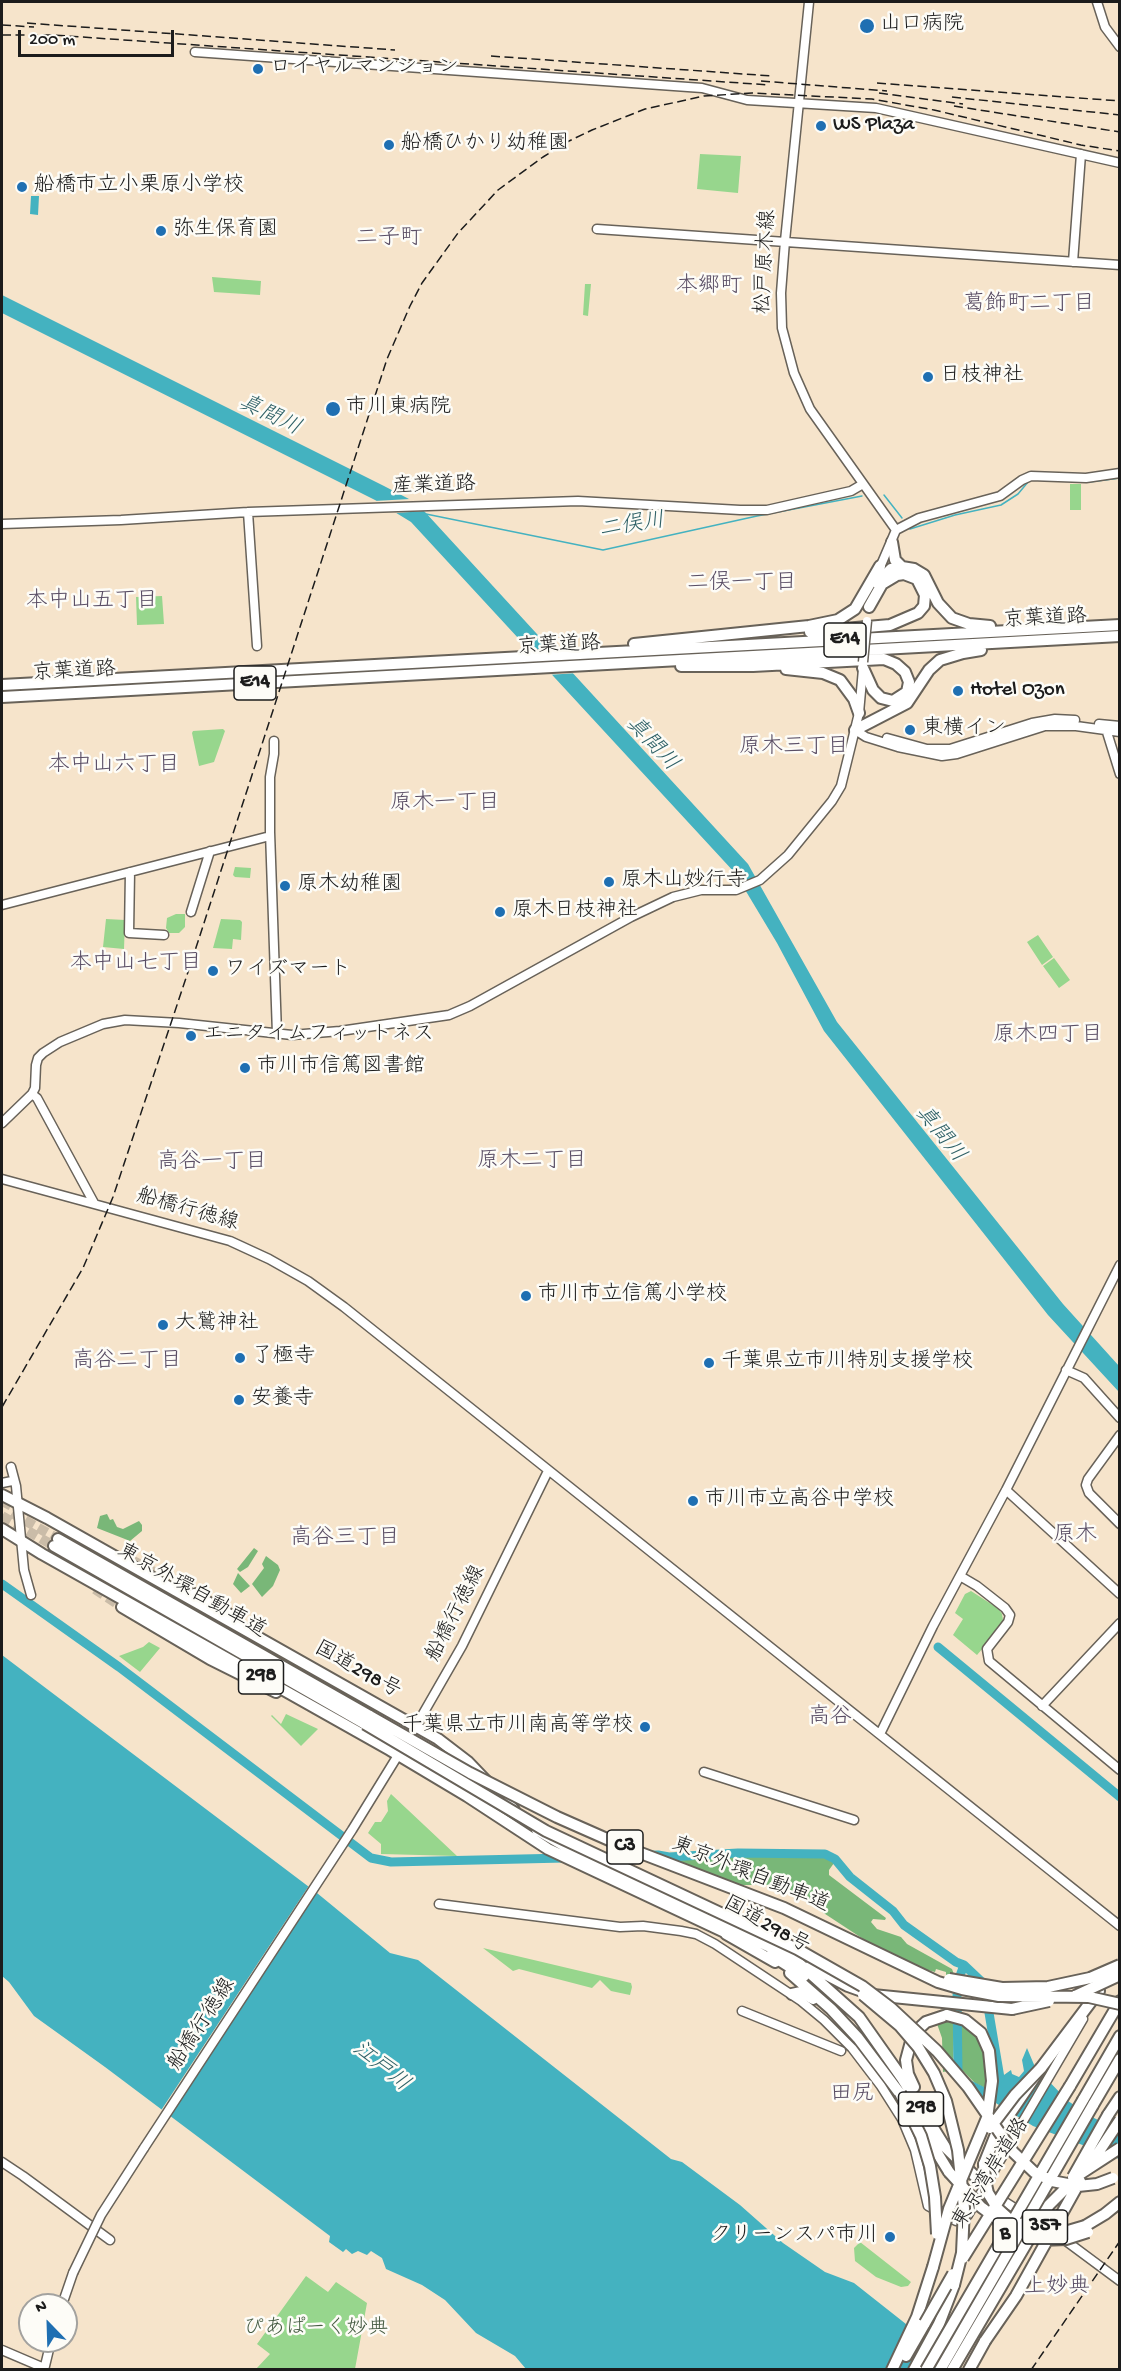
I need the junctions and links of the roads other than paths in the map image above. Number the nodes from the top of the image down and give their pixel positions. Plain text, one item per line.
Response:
1 (809, 2) edge
2 (1097, 2) edge
3 (1119, 47) edge
4 (195, 52) dead end
5 (799, 103) junction
6 (1081, 154) junction
7 (1119, 163) edge
8 (597, 229) dead end
9 (785, 242) junction
10 (1073, 262) junction
11 (1119, 265) edge
12 (1119, 473) edge
13 (863, 483) junction
14 (248, 512) junction
15 (2, 524) edge
16 (896, 530) junction
17 (892, 542) junction
18 (880, 566) junction
19 (903, 567) junction
20 (872, 590) junction
21 (869, 607) junction
22 (1119, 625) edge
23 (1050, 634) junction
24 (1119, 636) edge
25 (699, 637) junction
26 (257, 646) dead end
27 (570, 654) junction
28 (627, 662) junction
29 (508, 663) junction
30 (863, 665) junction
31 (753, 666) junction
32 (2, 686) edge
33 (2, 698) edge
34 (859, 712) junction
35 (1119, 726) edge
36 (1105, 728) junction
37 (855, 730) junction
38 (1119, 732) edge
39 (274, 741) dead end
40 (1119, 774) edge
41 (270, 836) junction
42 (210, 851) junction
43 (130, 872) junction
44 (2, 905) edge
45 (191, 912) dead end
46 (164, 935) dead end
47 (277, 1034) junction
48 (32, 1094) junction
49 (2, 1123) edge
50 (2, 1179) edge
51 (94, 1203) junction
52 (1119, 1265) edge
53 (1066, 1370) junction
54 (1119, 1418) edge
55 (1119, 1435) edge
56 (548, 1471) junction
57 (2, 1483) edge
58 (1006, 1490) junction
59 (2, 1495) edge
60 (2, 1499) edge
61 (16, 1504) junction
62 (2, 1523) edge
63 (1119, 1524) edge
64 (2, 1528) edge
65 (20, 1538) junction
66 (56, 1542) tunnel mouth
67 (154, 1572) tunnel mouth
68 (960, 1576) junction
69 (1119, 1594) edge
70 (31, 1595) dead end
71 (122, 1607) tunnel mouth
72 (1119, 1623) edge
73 (297, 1660) junction
74 (1042, 1706) junction
75 (326, 1714) junction
76 (368, 1720) junction
77 (416, 1726) junction
78 (880, 1734) junction
79 (399, 1755) junction
80 (1119, 1770) edge
81 (704, 1772) dead end
82 (854, 1820) dead end
83 (439, 1904) dead end
84 (1119, 1926) edge
85 (718, 1930) junction
86 (793, 1958) junction
87 (889, 1959) junction
88 (1119, 1959) edge
89 (1119, 1965) edge
90 (1119, 1975) edge
91 (844, 1976) junction
92 (1099, 1991) junction
93 (792, 1994) junction
94 (1119, 2002) edge
95 (1012, 2009) junction
96 (742, 2012) dead end
97 (864, 2025) junction
98 (1119, 2036) edge
99 (858, 2038) junction
100 (841, 2052) dead end
101 (1119, 2059) edge
102 (1041, 2068) junction
103 (900, 2093) junction
104 (1119, 2098) edge
105 (1088, 2102) junction
106 (920, 2107) junction
107 (1119, 2120) edge
108 (1119, 2148) edge
109 (2, 2162) edge
110 (1119, 2175) edge
111 (960, 2180) junction
112 (985, 2186) junction
113 (1119, 2202) edge
114 (1119, 2207) edge
115 (110, 2240) dead end
116 (933, 2267) junction
117 (1119, 2281) edge
118 (66, 2293) edge
119 (985, 2341) junction
120 (2, 2350) edge
121 (48, 2353) edge
122 (44, 2368) edge
123 (892, 2370) edge
124 (898, 2370) edge
125 (914, 2370) edge
126 (926, 2370) edge
127 (940, 2370) edge
128 (952, 2370) edge
129 (969, 2370) edge

1 - 5 street, 松戸原木線
2 - 3 street
4 - 5 street
5 - 6 street
5 - 9 street, 松戸原木線
6 - 7 street
6 - 10 street
8 - 9 street
9 - 10 street
9 - 13 street, 松戸原木線
10 - 11 street
12 - 16 street
13 - 14 street, 産業道路
13 - 16 street, 松戸原木線
14 - 15 street, 産業道路
14 - 26 street
16 - 17 street
17 - 18 street
17 - 19 highway
18 - 20 street
18 - 25 highway
19 - 20 highway
19 - 23 highway
20 - 21 street
21 - 25 highway
21 - 30 street, bridge
22 - 23 highway, 京葉道路 / E14
23 - 24 highway, 京葉道路 / E14
23 - 27 highway, 京葉道路 / E14
23 - 28 highway, 京葉道路 / E14
23 - 37 highway
25 - 27 highway
27 - 29 highway, 京葉道路 / E14
28 - 29 highway, 京葉道路 / E14
28 - 31 highway
29 - 32 highway, 京葉道路 / E14
29 - 33 highway, 京葉道路 / E14
30 - 31 highway
30 - 34 street
31 - 34 highway
34 - 37 street
35 - 36 street
36 - 37 street
36 - 38 street
36 - 40 street
37 - 47 street
39 - 41 street
41 - 42 street
41 - 47 street
42 - 43 street
42 - 45 street
43 - 44 street
43 - 46 street
47 - 48 street
48 - 49 street
48 - 51 street
50 - 51 street, 船橋行徳線
51 - 56 street, 船橋行徳線
52 - 53 street
53 - 54 street
53 - 58 street
55 - 63 street
56 - 77 street, 船橋行徳線
56 - 78 street
57 - 61 street
58 - 68 street
58 - 69 street
59 - 61 highway, 国道298号 / 298
60 - 61 highway, 国道298号 / 298
61 - 65 street
61 - 73 highway, 国道298号 / 298
62 - 65 highway, 国道298号 / 298
64 - 65 highway, 国道298号 / 298
65 - 70 street
65 - 75 highway, 国道298号 / 298
66 - 76 highway, 東京外環自動車道 / C3
67 - 73 highway
68 - 74 street
68 - 78 street
71 - 75 highway
72 - 74 street
73 - 77 highway, 国道298号 / 298
74 - 80 street
75 - 79 highway, 国道298号 / 298
76 - 87 highway, 東京外環自動車道 / C3, bridge
76 - 91 highway, 東京外環自動車道 / C3, bridge
77 - 79 street, 船橋行徳線
77 - 86 highway, 国道298号 / 298
78 - 84 street
79 - 85 highway, 国道298号 / 298
79 - 118 street, 船橋行徳線, bridge
81 - 82 street
83 - 93 street
85 - 97 highway, 国道298号 / 298
85 - 99 highway
86 - 95 highway
86 - 97 highway, 国道298号 / 298
87 - 89 highway, bridge
87 - 94 highway, bridge
88 - 92 street
88 - 95 highway, bridge
90 - 95 highway, bridge
91 - 110 highway, bridge
91 - 125 highway, bridge
92 - 102 highway
92 - 112 street
93 - 99 highway
93 - 112 street
94 - 124 highway, 東京湾岸道路 / 357, bridge
96 - 100 street
97 - 106 highway, 国道298号 / 298
98 - 105 highway
99 - 103 highway
101 - 105 highway
102 - 111 highway, bridge
102 - 113 highway, bridge
103 - 114 highway, bridge
103 - 116 highway, bridge
104 - 119 highway, 357, bridge
105 - 126 highway, B, bridge
105 - 127 highway, B, bridge
106 - 111 highway, bridge
106 - 112 highway, 国道298号 / 298
107 - 119 highway, bridge
108 - 128 highway, bridge
109 - 115 street
111 - 116 highway, bridge
112 - 117 street
116 - 123 highway
119 - 129 highway, 357
120 - 122 street
121 - 122 street

